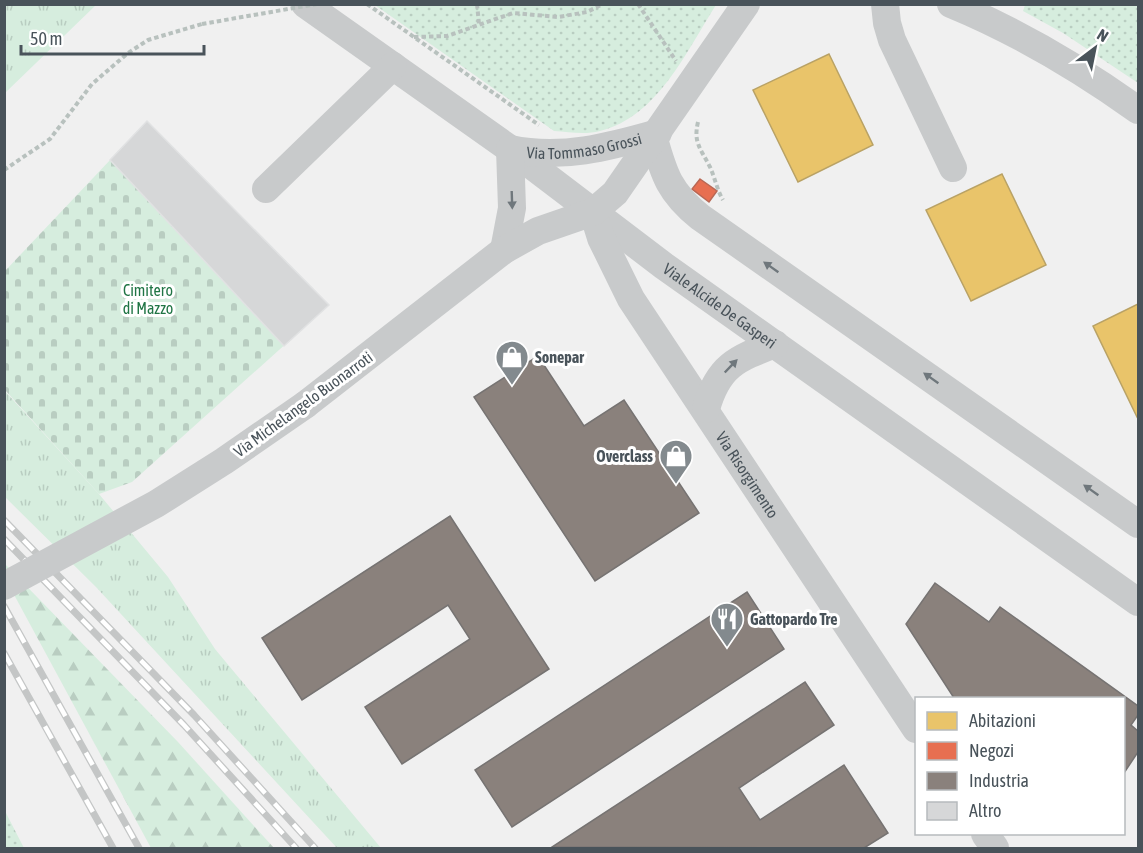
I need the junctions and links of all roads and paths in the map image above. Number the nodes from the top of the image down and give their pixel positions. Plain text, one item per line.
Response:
1 (305, 4) edge
2 (317, 4) edge
3 (367, 4) edge
4 (477, 4) edge
5 (603, 4) edge
6 (638, 4) edge
7 (746, 4) edge
8 (885, 4) edge
9 (951, 4) edge
10 (479, 24) junction
11 (412, 37) junction
12 (393, 66) junction
13 (680, 68) dead end
14 (1138, 110) edge
15 (699, 112) dead end
16 (546, 130) dead end
17 (656, 136) junction
18 (510, 149) junction
19 (953, 168) dead end
20 (4, 170) edge
21 (266, 189) dead end
22 (727, 205) dead end
23 (593, 212) junction
24 (504, 249) junction
25 (775, 344) junction
26 (706, 409) junction
27 (1138, 524) edge
28 (4, 586) edge
29 (1138, 602) edge
30 (915, 727) edge
31 (986, 835) edge
32 (995, 849) edge

1 - 12 street, Viale Alcide De Gasperi
2 - 20 path, bridge
3 - 11 path
4 - 10 path
5 - 10 path
6 - 13 path
7 - 17 street, Via Tommaso Grossi
8 - 19 street
9 - 14 street
10 - 11 path
11 - 16 path
12 - 18 street, Viale Alcide De Gasperi
12 - 21 street
15 - 22 path
17 - 18 street, Via Tommaso Grossi
17 - 23 street, Via Tommaso Grossi
27 -> 17 street
18 - 23 street, Viale Alcide De Gasperi
18 -> 24 street
23 - 24 street, Via Michelangelo Buonarroti
23 - 25 street, Viale Alcide De Gasperi
23 - 26 street, Via Risorgimento
24 - 28 street, Via Michelangelo Buonarroti, bridge
26 -> 25 street
25 - 29 street, Viale Alcide De Gasperi
26 - 30 street, Via Risorgimento
31 - 32 street

